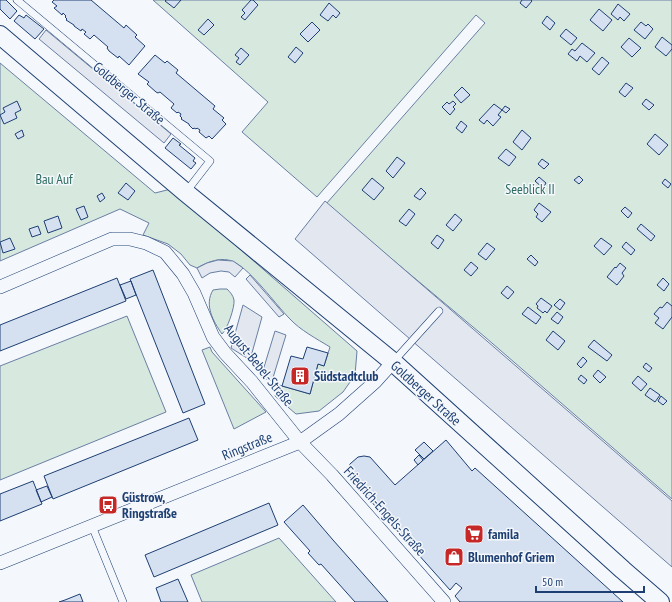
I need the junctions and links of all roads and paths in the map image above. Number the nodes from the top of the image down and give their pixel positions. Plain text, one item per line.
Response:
1 (17, 0) edge
2 (0, 35) edge
3 (185, 192) junction
4 (0, 287) edge
5 (438, 310) dead end
6 (392, 362) junction
7 (300, 442) junction
8 (92, 526) junction
9 (0, 563) edge
10 (123, 602) edge
11 (444, 602) edge
12 (660, 602) edge

1 - 3 lane, Goldberger Straße
2 - 3 main road, Goldberger Straße
3 - 6 main road, Goldberger Straße
4 - 7 street, August-Bebel-Straße
5 - 6 lane
6 - 7 street, Ringstraße
6 - 12 main road, Goldberger Straße
7 - 8 street, Ringstraße
7 - 11 street, Friedrich-Engels-Straße
8 - 9 street, Ringstraße
8 - 10 lane

